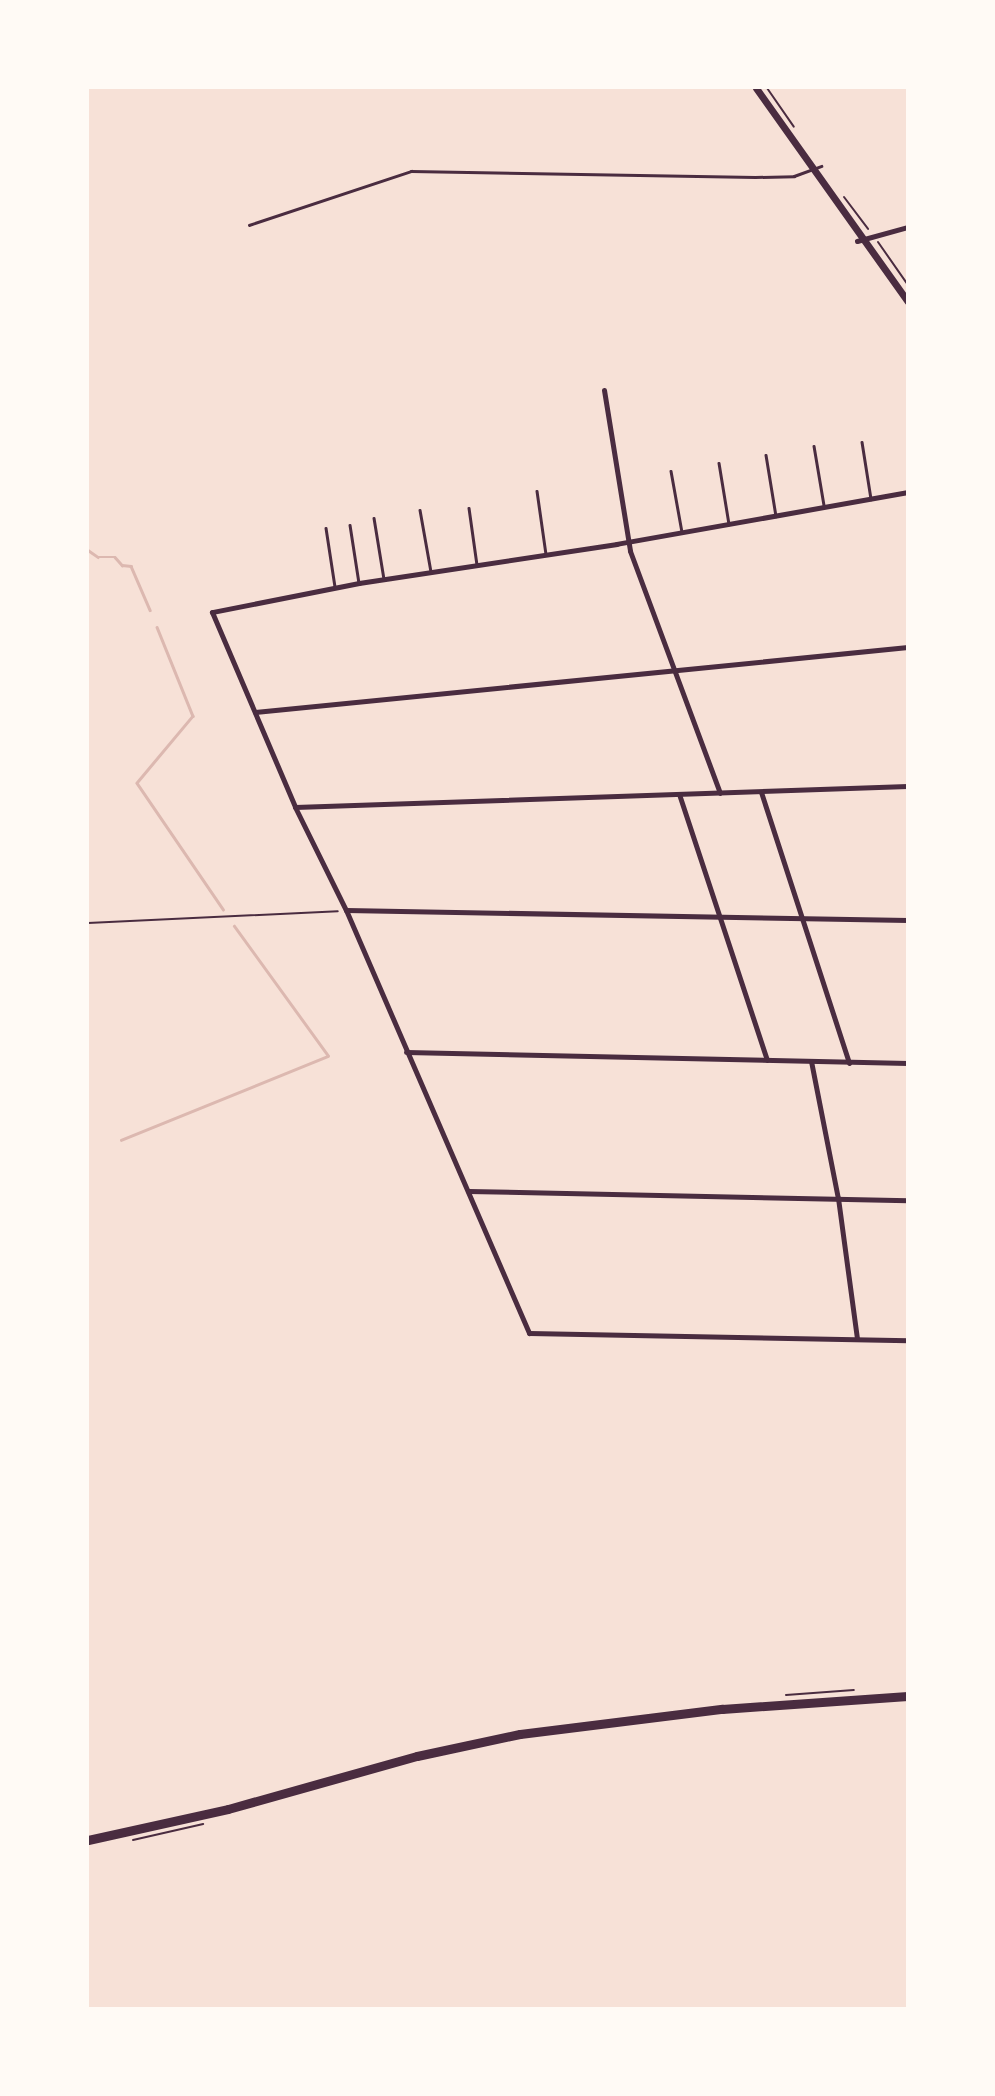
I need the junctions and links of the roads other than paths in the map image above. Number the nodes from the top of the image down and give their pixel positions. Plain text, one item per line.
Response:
1 (756, 88) edge
2 (817, 168) junction
3 (249, 225) dead end
4 (908, 227) edge
5 (860, 241) junction
6 (908, 302) edge
7 (604, 390) dead end
8 (862, 442) dead end
9 (814, 446) dead end
10 (766, 455) dead end
11 (719, 463) dead end
12 (671, 471) dead end
13 (537, 491) dead end
14 (908, 492) edge
15 (871, 499) junction
16 (469, 508) dead end
17 (825, 508) junction
18 (420, 510) dead end
19 (776, 516) junction
20 (374, 518) dead end
21 (729, 524) junction
22 (350, 525) dead end
23 (326, 528) dead end
24 (682, 532) junction
25 (628, 541) junction
26 (547, 554) junction
27 (477, 565) junction
28 (431, 572) junction
29 (384, 579) junction
30 (359, 583) junction
31 (335, 587) junction
32 (908, 647) edge
33 (674, 670) junction
34 (255, 712) junction
35 (908, 786) edge
36 (761, 792) junction
37 (720, 793) junction
38 (679, 794) junction
39 (295, 807) junction
40 (346, 910) junction
41 (804, 918) junction
42 (721, 919) junction
43 (908, 920) edge
44 (406, 1052) junction
45 (767, 1060) junction
46 (811, 1061) junction
47 (849, 1063) junction
48 (908, 1063) edge
49 (468, 1191) junction
50 (838, 1198) junction
51 (908, 1200) edge
52 (857, 1339) junction
53 (908, 1340) edge
54 (908, 1696) edge
55 (88, 1840) edge

1 - 2 street
2 - 3 lane
2 - 5 street
4 - 5 street
5 - 6 street
7 - 25 street
8 - 15 lane
9 - 17 lane
10 - 19 lane
11 - 21 lane
12 - 24 lane
13 - 26 lane
14 - 15 street
15 - 17 street
16 - 27 lane
17 - 19 street
18 - 28 lane
19 - 21 street
20 - 29 lane
21 - 24 street
22 - 30 lane
23 - 31 lane
24 - 25 street
25 - 26 street
25 - 33 street
26 - 27 street
27 - 28 street
28 - 29 street
29 - 30 street
30 - 31 street
31 - 34 street
32 - 33 street
33 - 34 street
33 - 37 street
34 - 39 street
35 - 36 street
36 - 37 street
36 - 41 street
37 - 38 street
38 - 39 street
38 - 42 street
39 - 40 street
40 - 42 street
40 - 44 street
41 - 42 street
41 - 43 street
41 - 47 street
42 - 45 street
44 - 45 street
44 - 49 street
45 - 46 street
46 - 47 street
46 - 50 street
47 - 48 street
49 - 50 street
49 - 52 street
50 - 51 street
50 - 52 street
52 - 53 street
54 - 55 main road

